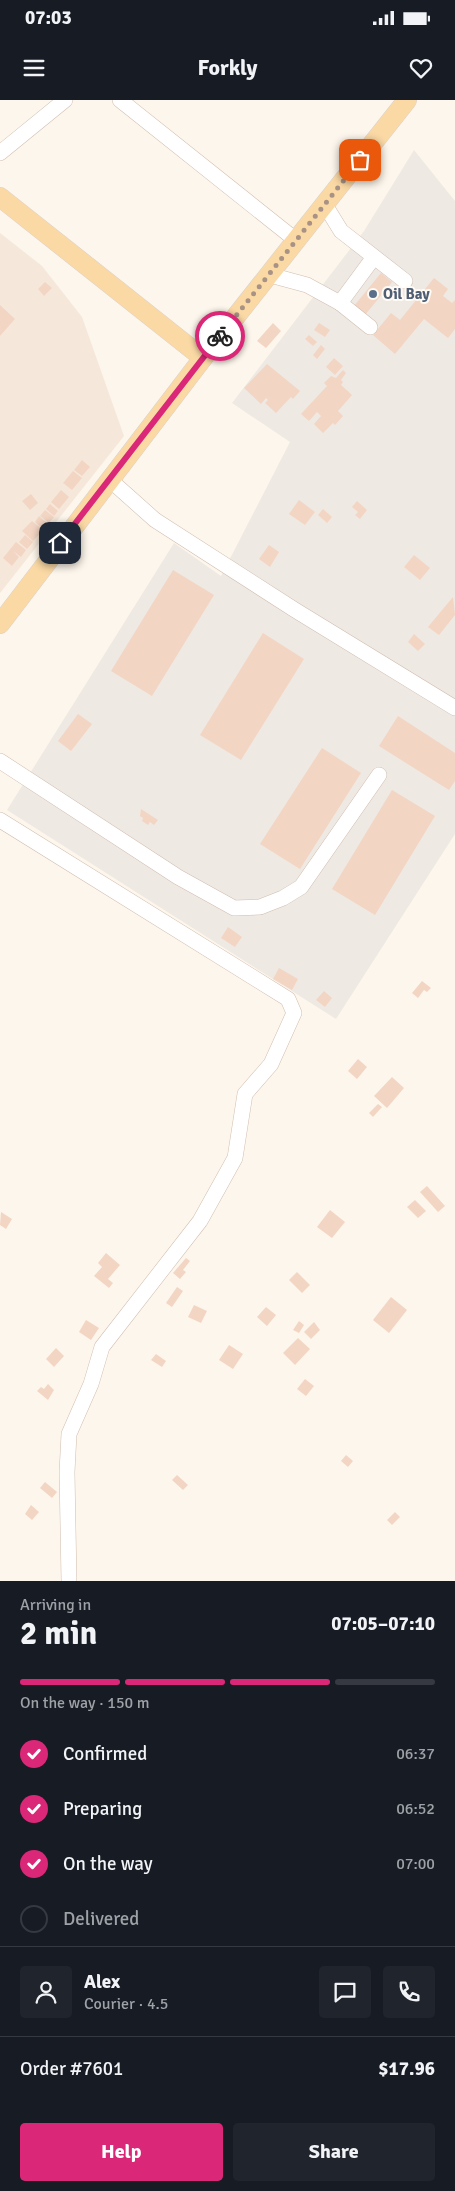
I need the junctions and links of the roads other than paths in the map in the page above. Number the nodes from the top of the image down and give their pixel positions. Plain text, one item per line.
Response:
1 (64, 100) edge
2 (120, 100) edge
3 (407, 100) edge
4 (0, 153) edge
5 (0, 197) edge
6 (325, 205) junction
7 (297, 241) junction
8 (374, 258) junction
9 (270, 275) junction
10 (405, 281) dead end
11 (340, 303) junction
12 (370, 327) dead end
13 (203, 358) junction
14 (109, 479) junction
15 (0, 624) edge
16 (455, 708) edge
17 (0, 761) edge
18 (378, 775) dead end
19 (0, 820) edge
20 (69, 1581) edge

1 - 4 street
2 - 7 street
3 - 6 main road
5 - 13 main road
6 - 7 main road
6 - 8 street
7 - 9 main road
8 - 10 street
8 - 11 street
9 - 11 street
9 - 13 main road
11 - 12 street
13 - 14 main road
14 - 15 main road
14 - 16 street
17 - 18 street
19 - 20 street

